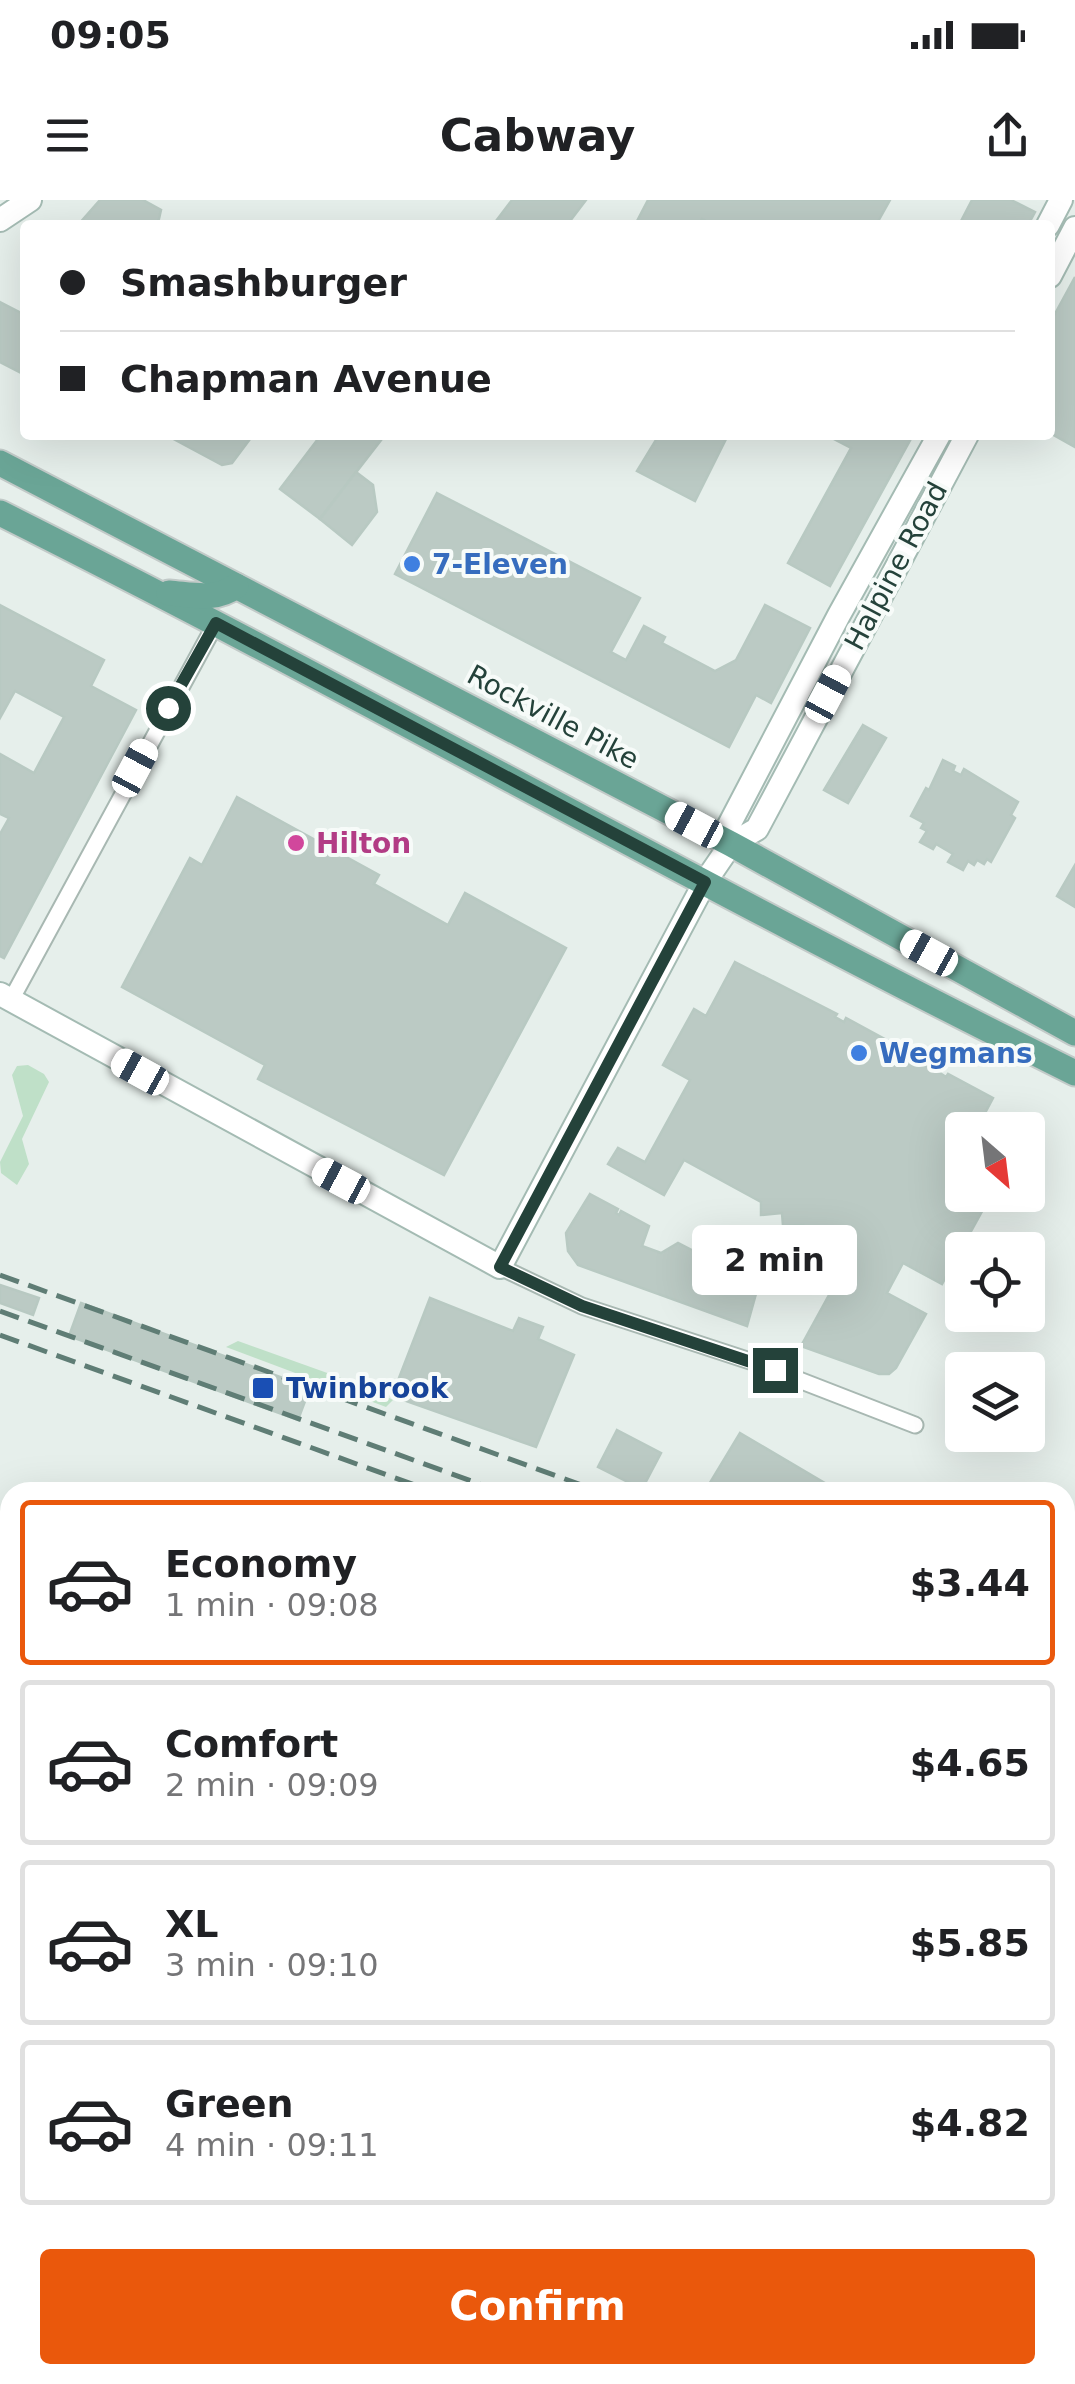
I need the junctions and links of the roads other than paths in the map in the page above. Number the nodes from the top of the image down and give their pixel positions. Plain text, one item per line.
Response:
1 (30, 200) edge
2 (0, 220) edge
3 (1075, 228) edge
4 (1055, 266) edge
5 (935, 440) edge
6 (964, 440) edge
7 (0, 462) edge
8 (0, 513) edge
9 (236, 586) junction
10 (159, 592) junction
11 (285, 613) junction
12 (216, 623) junction
13 (731, 844) junction
14 (705, 882) junction
15 (5, 997) edge
16 (1075, 1033) edge
17 (1075, 1073) edge
18 (500, 1267) junction
19 (915, 1425) dead end

1 - 2 street
3 - 4 street
5 - 13 street, Halpine Road
6 - 13 street, Halpine Road
7 - 9 main road, Rockville Pike
8 - 10 main road
9 - 10 main road
9 - 11 main road, Rockville Pike
10 - 12 main road
11 - 12 main road
11 - 13 main road, Rockville Pike
12 - 14 main road
12 - 15 street
13 - 14 street, Halpine Road
13 - 16 main road, Rockville Pike
14 - 17 main road
14 - 18 street, Halpine Road
15 - 18 street
18 - 19 street

